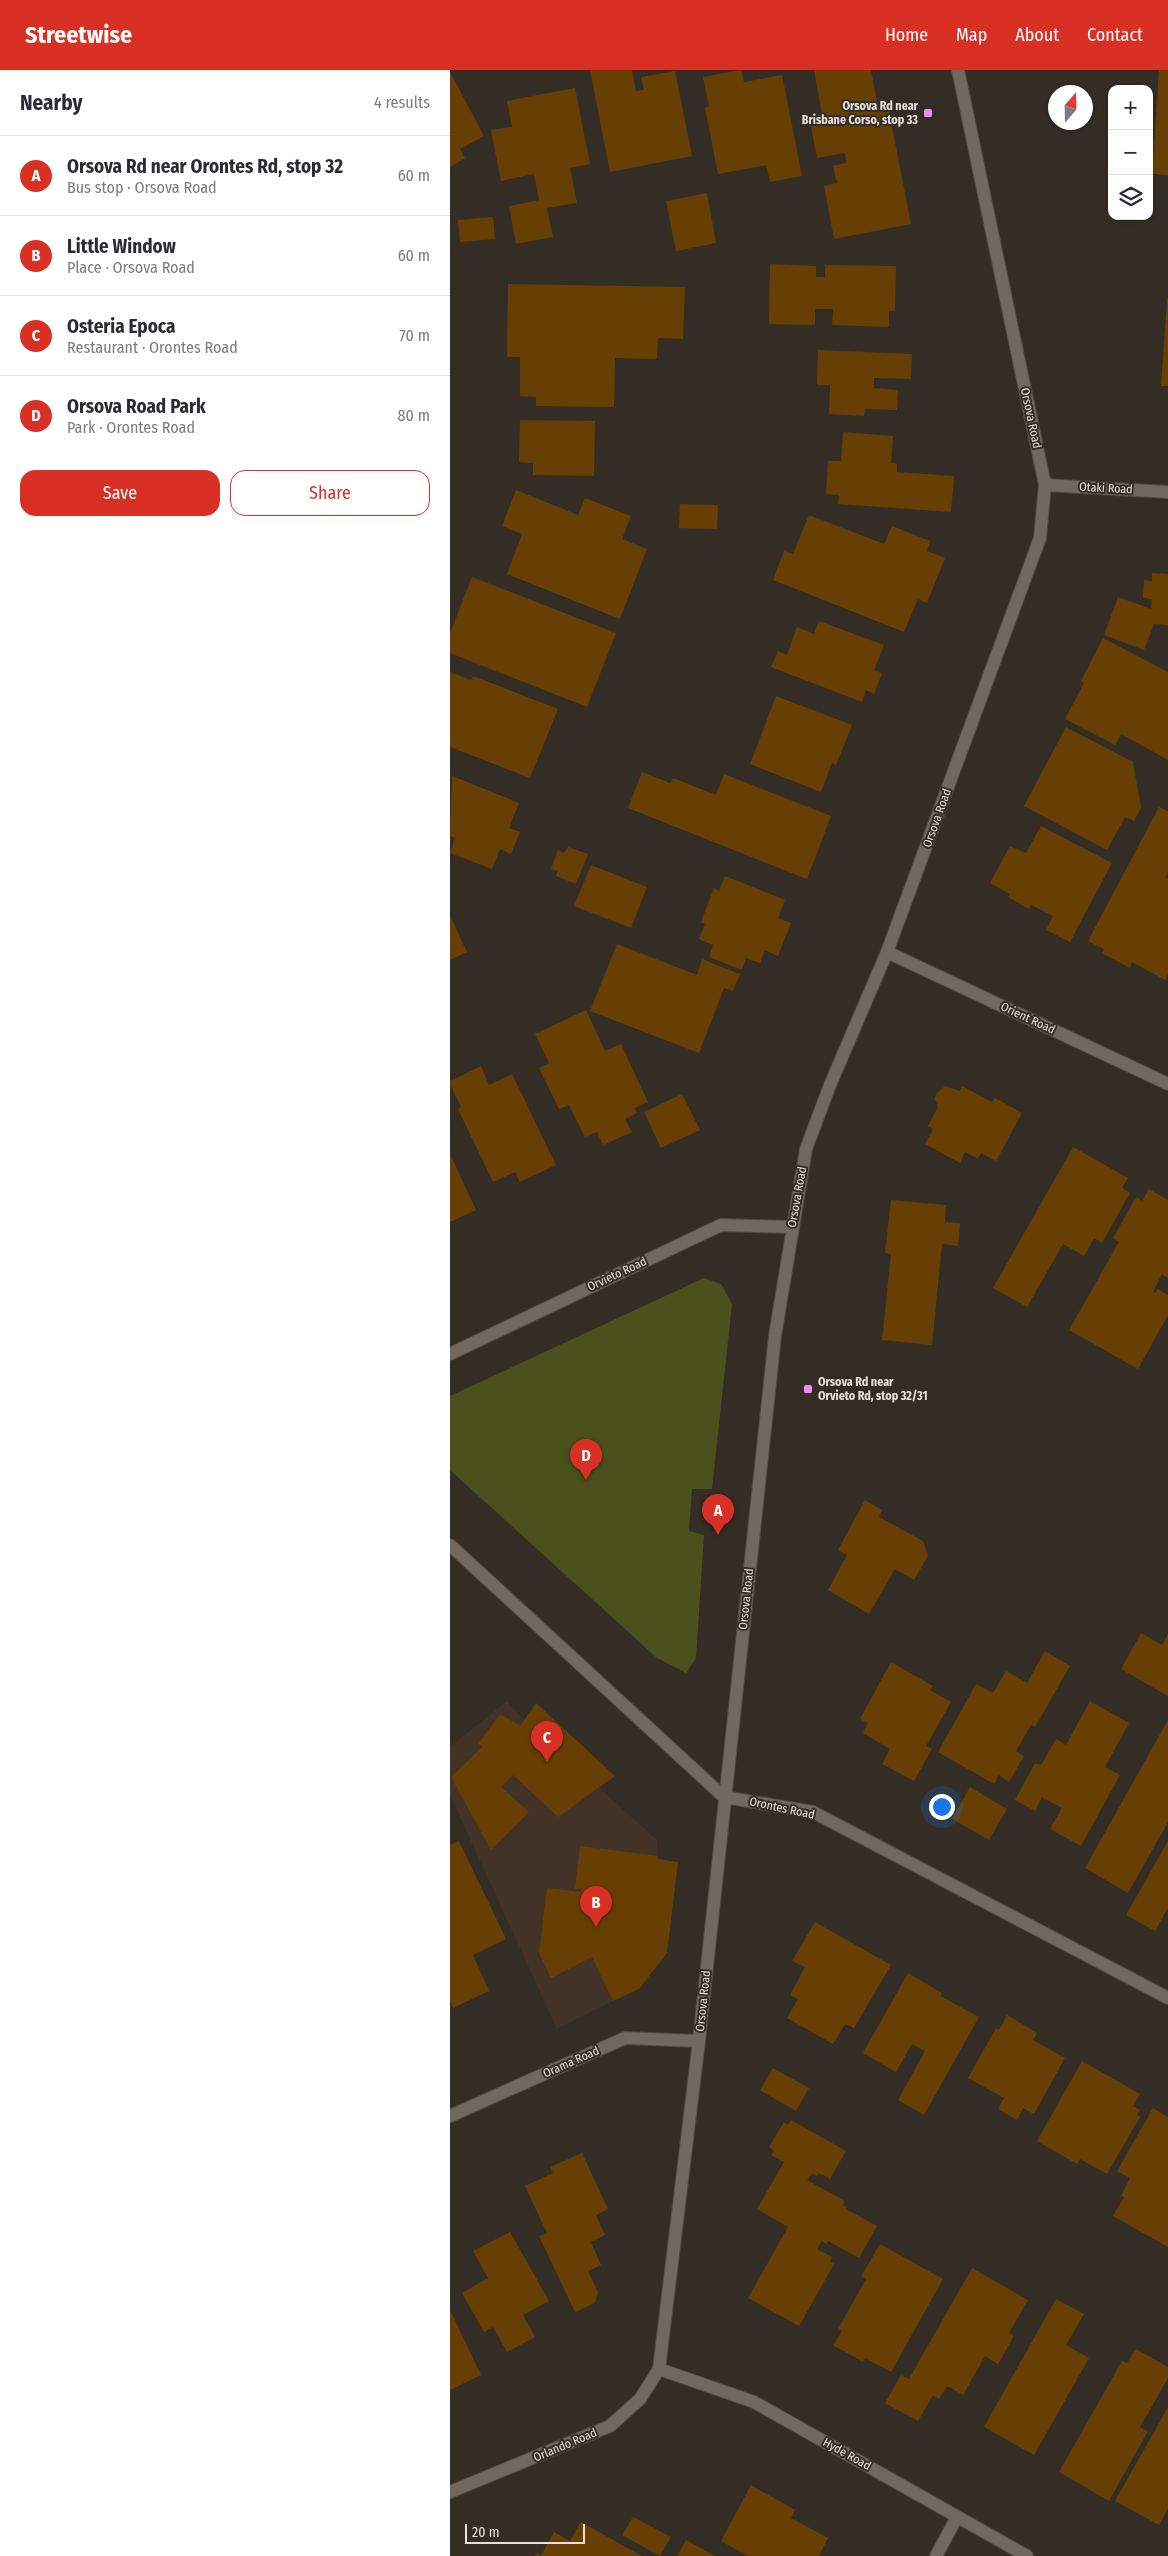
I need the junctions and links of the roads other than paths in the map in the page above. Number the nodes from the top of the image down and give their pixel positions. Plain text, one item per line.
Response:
1 (958, 70) edge
2 (1045, 485) junction
3 (1168, 492) edge
4 (887, 952) junction
5 (1168, 1084) edge
6 (792, 1228) junction
7 (450, 1354) edge
8 (450, 1545) edge
9 (724, 1797) junction
10 (1168, 1998) edge
11 (699, 2041) junction
12 (450, 2116) edge
13 (659, 2369) junction
14 (450, 2492) edge
15 (957, 2517) junction
16 (936, 2556) edge
17 (1027, 2556) edge

1 - 2 street, Orsova Road
2 - 3 street, Otaki Road
2 - 4 street, Orsova Road
4 - 5 street, Orient Road
4 - 6 street, Orsova Road
6 - 7 street, Orvieto Road
6 - 9 street, Orsova Road
8 - 9 street
9 - 10 street, Orontes Road
9 - 11 street, Orsova Road
11 - 12 street, Orama Road
11 - 13 street, Orsova Road
13 - 14 street, Orlando Road
13 - 15 street, Hyde Road
15 - 16 street
15 - 17 street, Hyde Road

